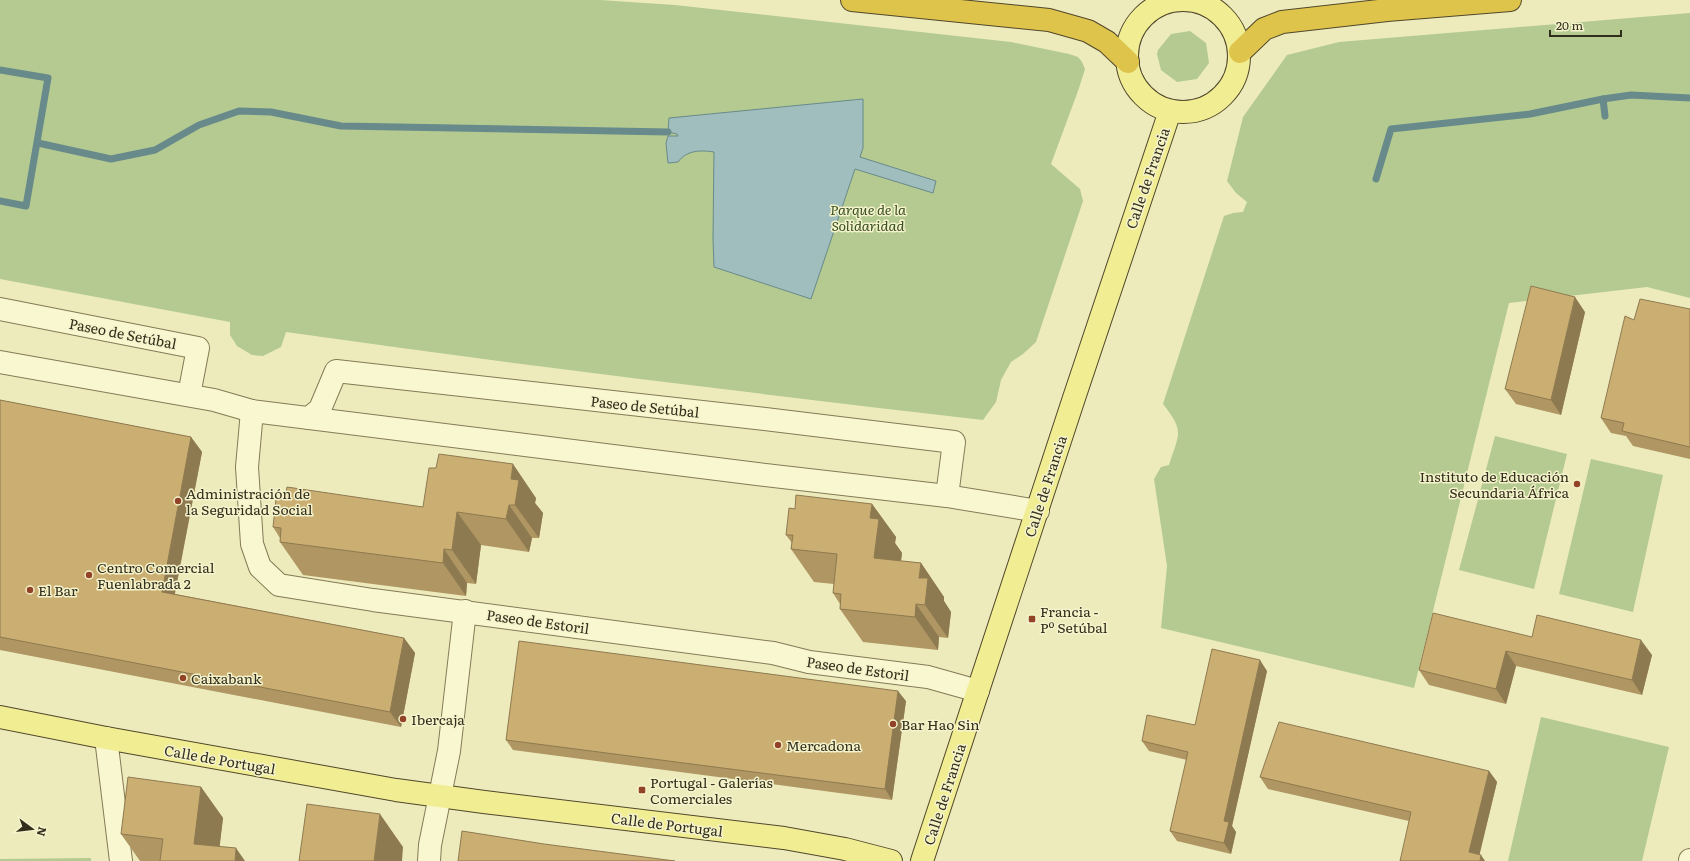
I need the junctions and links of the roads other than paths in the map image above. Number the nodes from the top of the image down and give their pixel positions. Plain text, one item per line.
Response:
1 (852, 0) edge
2 (1182, 0) edge
3 (1510, 0) edge
4 (1217, 5) edge
5 (1240, 52) junction
6 (1128, 62) junction
7 (1170, 111) junction
8 (0, 309) edge
9 (0, 362) edge
10 (189, 396) junction
11 (252, 411) junction
12 (310, 418) junction
13 (947, 496) junction
14 (1038, 511) junction
15 (465, 611) junction
16 (978, 691) junction
17 (0, 717) edge
18 (106, 738) junction
19 (440, 797) junction
20 (121, 861) edge
21 (429, 861) edge
22 (891, 861) edge
23 (922, 861) edge

1 - 6 highway
2 - 4 main road
2 - 6 main road
3 - 5 highway
4 - 5 main road
5 - 7 main road
6 - 7 main road
7 - 14 main road, Calle de Francia
8 - 10 street, Paseo de Setúbal
9 - 10 street
10 - 11 street
11 - 12 street
11 - 15 street, Paseo de Estoril
12 - 13 street
12 - 13 street, Paseo de Setúbal
13 - 14 street
14 - 16 main road, Calle de Francia
15 - 16 street, Paseo de Estoril
15 - 19 street
16 - 23 main road, Calle de Francia
17 - 18 main road, Calle de Portugal
18 - 19 main road, Calle de Portugal
18 - 20 street
19 - 21 street
19 - 22 main road, Calle de Portugal

